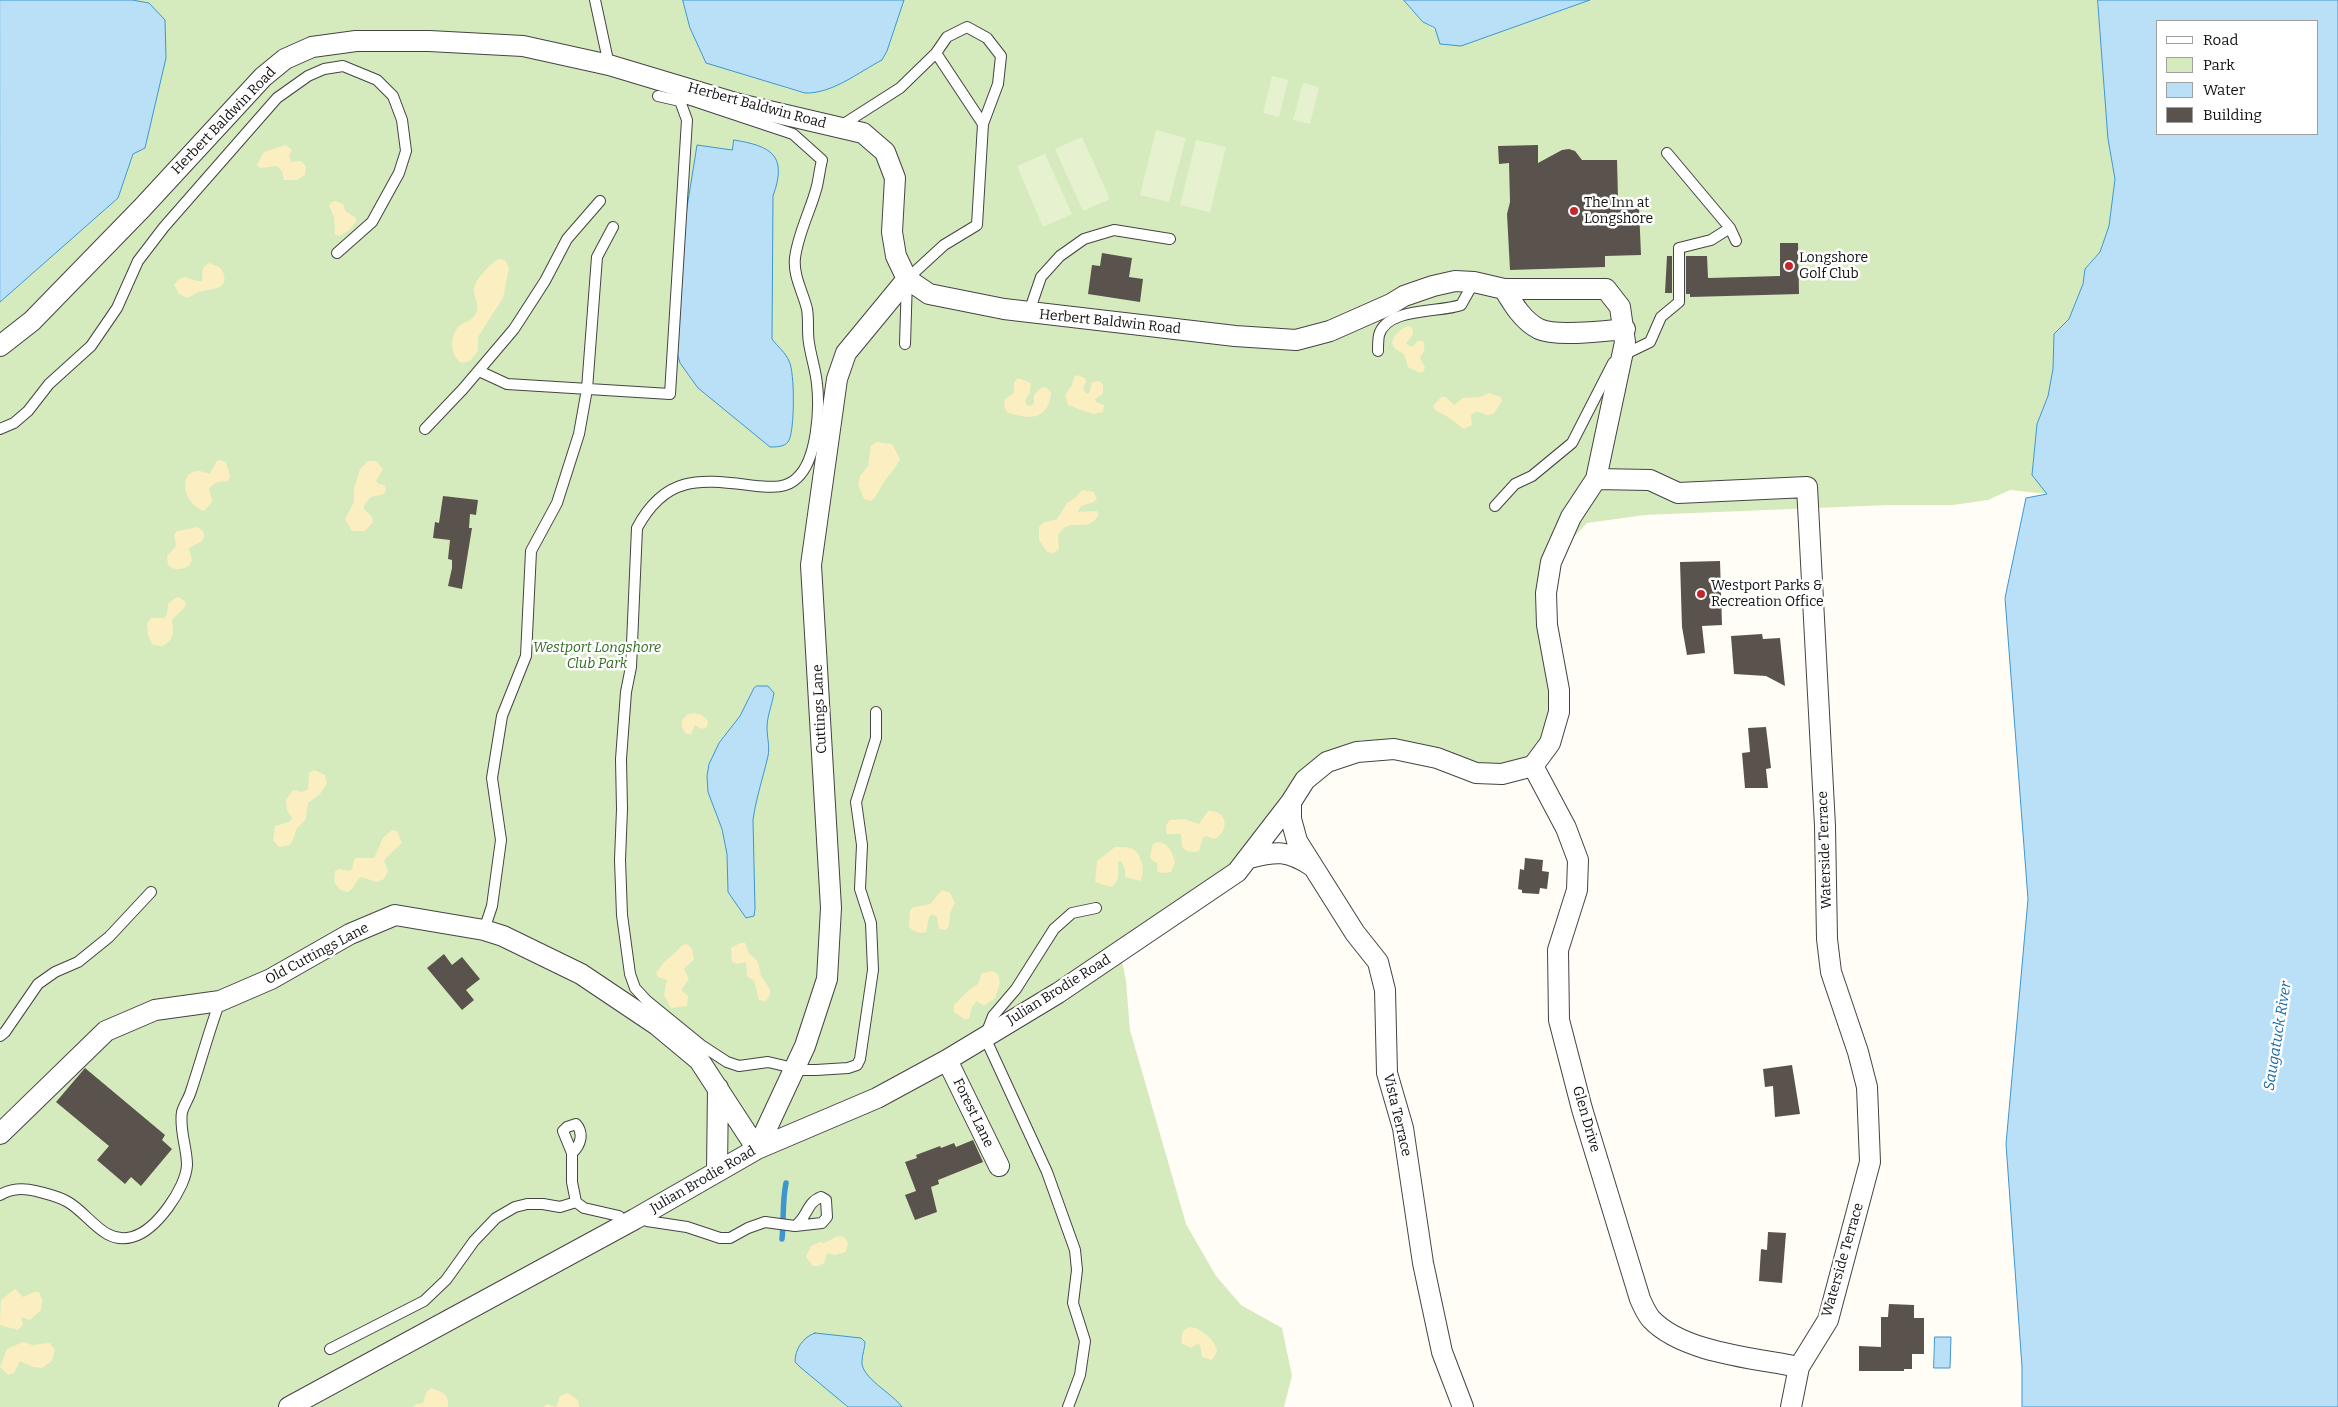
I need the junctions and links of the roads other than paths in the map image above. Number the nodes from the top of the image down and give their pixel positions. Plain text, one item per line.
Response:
1 (595, 0) edge
2 (936, 53) junction
3 (609, 65) junction
4 (658, 96) dead end
5 (680, 101) junction
6 (983, 124) junction
7 (838, 127) junction
8 (1667, 153) dead end
9 (600, 201) dead end
10 (614, 227) dead end
11 (1730, 228) junction
12 (1170, 239) dead end
13 (1736, 241) dead end
14 (337, 253) dead end
15 (907, 279) junction
16 (1474, 282) junction
17 (1504, 289) junction
18 (1029, 312) junction
19 (1625, 330) junction
20 (904, 344) dead end
21 (0, 346) edge
22 (1378, 351) dead end
23 (1623, 355) junction
24 (480, 371) junction
25 (588, 389) junction
26 (0, 429) edge
27 (425, 429) dead end
28 (1596, 479) junction
29 (1495, 506) dead end
30 (876, 712) dead end
31 (1533, 766) junction
32 (1291, 802) junction
33 (1249, 858) junction
34 (1314, 867) junction
35 (151, 892) dead end
36 (1096, 908) dead end
37 (484, 930) junction
38 (220, 1001) junction
39 (989, 1034) junction
40 (0, 1036) edge
41 (947, 1060) junction
42 (794, 1068) junction
43 (718, 1088) junction
44 (0, 1134) edge
45 (757, 1149) junction
46 (572, 1153) dead end
47 (999, 1166) dead end
48 (718, 1171) junction
49 (0, 1195) edge
50 (576, 1202) junction
51 (619, 1216) dead end
52 (647, 1221) dead end
53 (795, 1226) dead end
54 (330, 1349) dead end
55 (1799, 1367) junction
56 (289, 1407) edge
57 (1068, 1407) edge
58 (1462, 1407) edge
59 (1791, 1407) edge

1 - 3 lane
2 - 6 lane
2 - 6 lane
2 - 7 lane
3 - 7 street, Herbert Baldwin Road
3 - 21 street, Herbert Baldwin Road
4 - 5 lane
5 - 25 lane
5 - 42 lane
6 - 15 lane
7 - 15 street, Herbert Baldwin Road
8 - 11 lane
9 - 24 lane
10 - 25 lane
11 - 13 lane
11 - 23 lane
12 - 18 lane
14 - 26 lane
15 - 18 street, Herbert Baldwin Road
15 - 20 lane
15 - 42 street, Cuttings Lane
16 - 17 street, Herbert Baldwin Road
16 - 18 street, Herbert Baldwin Road
16 - 22 lane
17 - 19 street
17 - 19 street, Herbert Baldwin Road
19 - 23 street, Herbert Baldwin Road
23 - 28 street, Herbert Baldwin Road
23 - 29 lane
24 - 25 lane
24 - 27 lane
25 - 37 lane
28 - 31 street
28 - 55 street, Waterside Terrace
30 - 42 lane
31 - 32 street, Julian Brodie Road
31 - 55 street, Glen Drive
32 - 33 street, Julian Brodie Road
32 - 34 street, Vista Terrace
33 - 34 street, Vista Terrace
33 - 39 street, Julian Brodie Road
34 - 58 street, Vista Terrace
35 - 40 lane
36 - 39 lane
37 - 38 street, Old Cuttings Lane
37 - 43 street, Old Cuttings Lane
38 - 44 street, Old Cuttings Lane
38 - 49 lane
39 - 41 street, Julian Brodie Road
39 - 57 lane
41 - 45 street, Julian Brodie Road
41 - 47 street, Forest Lane
42 - 45 street, Cuttings Lane
43 - 45 street, Old Cuttings Lane
43 - 48 street
45 - 48 street, Julian Brodie Road
46 - 50 lane
48 - 56 street, Julian Brodie Road
50 - 51 lane
50 - 54 lane
52 - 53 lane
55 - 59 street, Waterside Terrace

